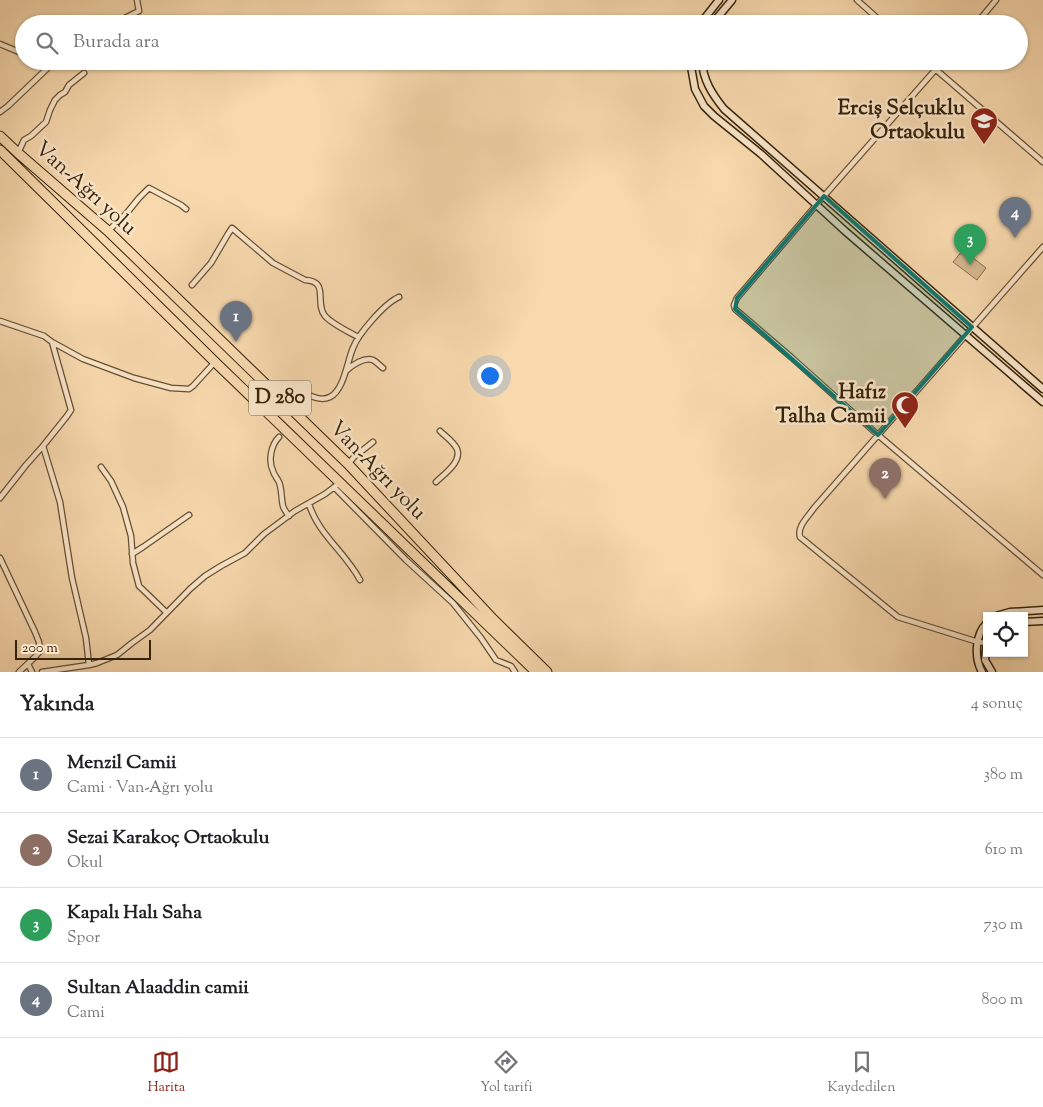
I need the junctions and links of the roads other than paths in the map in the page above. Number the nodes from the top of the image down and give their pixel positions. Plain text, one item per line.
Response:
1 (136, 0) edge
2 (719, 0) edge
3 (732, 0) edge
4 (857, 0) edge
5 (996, 0) edge
6 (132, 15) edge
7 (707, 15) edge
8 (720, 15) edge
9 (874, 15) edge
10 (984, 15) edge
11 (0, 44) edge
12 (15, 50) edge
13 (46, 70) edge
14 (692, 70) edge
15 (703, 70) edge
16 (936, 70) joint
17 (84, 73) dead end
18 (0, 112) edge
19 (0, 136) edge
20 (0, 150) edge
21 (18, 153) junction
22 (1043, 162) edge
23 (824, 196) junction
24 (817, 205) junction
25 (186, 209) dead end
26 (108, 231) junction
27 (1043, 247) edge
28 (192, 285) dead end
29 (399, 297) dead end
30 (0, 321) edge
31 (972, 327) junction
32 (966, 334) junction
33 (358, 337) junction
34 (52, 342) junction
35 (215, 362) junction
36 (383, 368) dead end
37 (345, 372) junction
38 (1043, 389) edge
39 (272, 390) junction
40 (1043, 402) edge
41 (440, 430) dead end
42 (878, 435) junction
43 (279, 437) dead end
44 (373, 442) dead end
45 (43, 446) junction
46 (348, 464) junction
47 (100, 467) dead end
48 (436, 482) dead end
49 (336, 484) junction
50 (0, 498) edge
51 (309, 504) junction
52 (189, 516) dead end
53 (289, 516) junction
54 (132, 554) junction
55 (0, 558) edge
56 (1043, 576) edge
57 (360, 580) dead end
58 (1043, 610) edge
59 (166, 612) junction
60 (1010, 612) edge
61 (1043, 621) edge
62 (1028, 622) edge
63 (983, 627) edge
64 (978, 642) junction
65 (983, 643) edge
66 (514, 644) junction
67 (985, 657) edge
68 (28, 664) junction
69 (89, 665) junction
70 (19, 672) edge
71 (32, 672) edge
72 (42, 672) edge
73 (515, 672) edge
74 (529, 672) edge
75 (536, 672) edge
76 (547, 672) edge
77 (555, 672) edge
78 (982, 672) edge
79 (992, 672) edge

1 - 6 street
2 - 7 street
3 - 8 street
4 - 9 street
5 - 10 street
11 - 12 street
13 - 18 street
14 - 24 street
15 - 23 street
16 - 22 street
16 - 23 street
17 - 21 street
19 - 21 highway, Van-Ağrı yolu / D 280
20 - 35 highway, D 280
21 - 26 highway, Van-Ağrı yolu / D 280
23 - 24 street
23 - 31 street
24 - 32 street
24 - 42 street
25 - 26 street
26 - 39 highway, Van-Ağrı yolu / D 280
27 - 31 street
28 - 33 street
29 - 33 street
30 - 34 street
31 - 32 street
31 - 38 street
32 - 40 street
32 - 42 street
33 - 37 street
34 - 35 street
34 - 45 street
35 - 49 highway, D 280
36 - 37 street
37 - 39 street
39 - 46 highway, Van-Ağrı yolu / D 280
41 - 48 street
42 - 56 street
42 - 64 street
43 - 53 street
44 - 46 street
45 - 50 street
45 - 69 street
46 - 66 highway, Van-Ağrı yolu / D 280
47 - 54 street
49 - 51 street
49 - 66 highway, D 280
49 - 73 street
51 - 53 street
51 - 57 street
52 - 54 street
53 - 59 street
54 - 59 street
55 - 68 street
58 - 60 street
59 - 69 street
61 - 62 street
63 - 64 street
64 - 65 street
64 - 78 street
66 - 74 highway
66 - 75 highway, D 280
66 - 76 highway, Van-Ağrı yolu / D 280
66 - 77 highway
67 - 79 street
68 - 70 street
68 - 71 street
69 - 72 street

